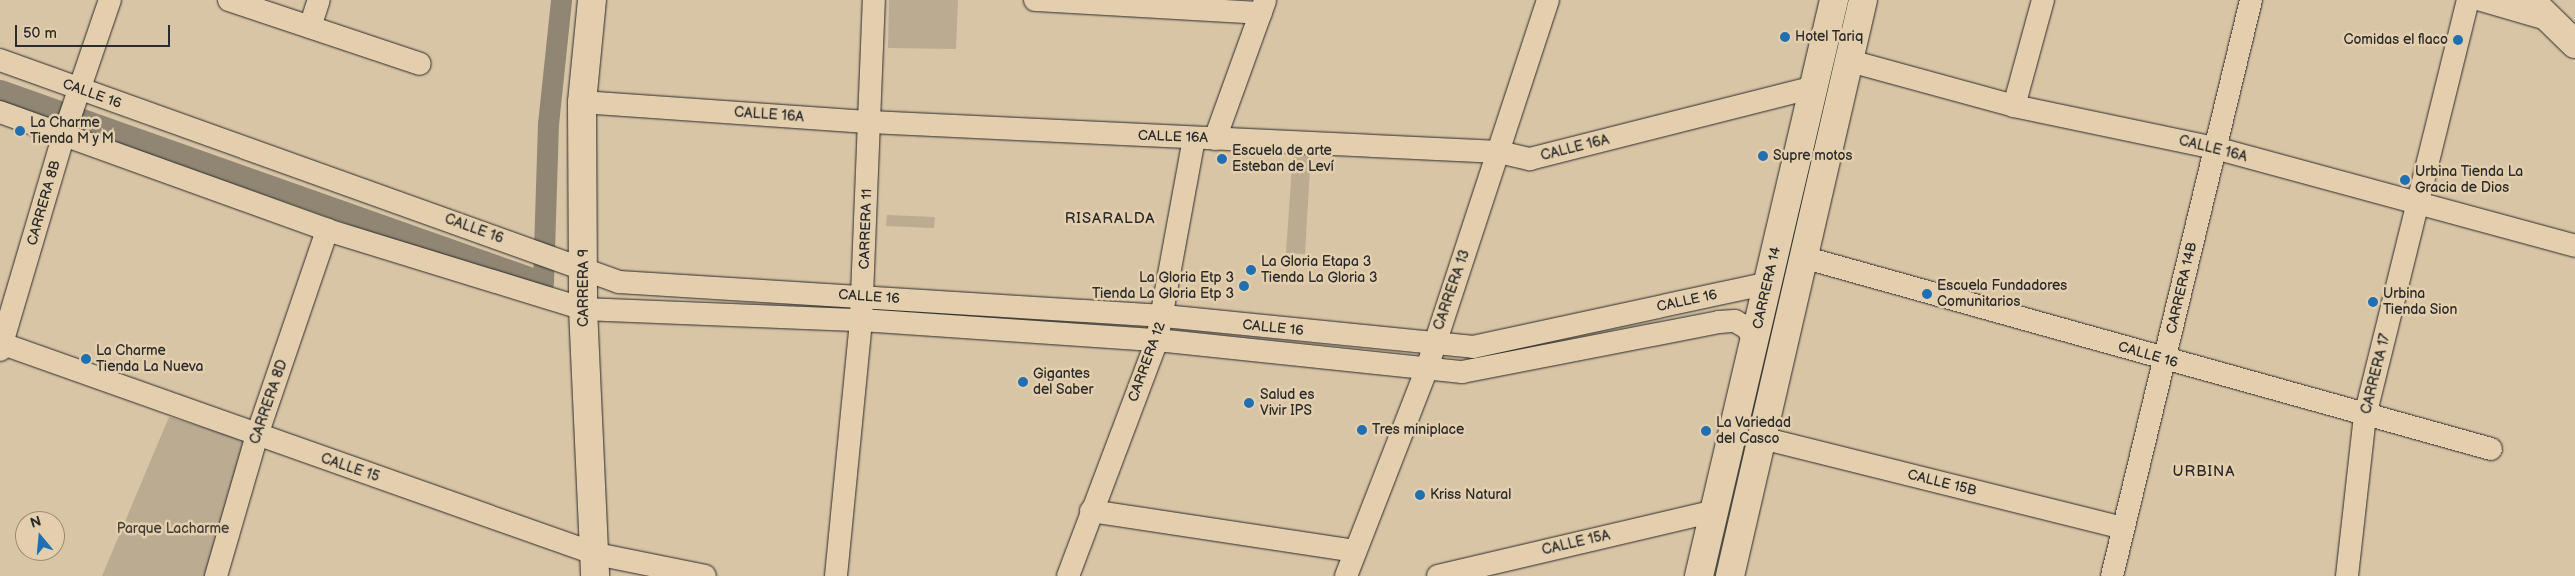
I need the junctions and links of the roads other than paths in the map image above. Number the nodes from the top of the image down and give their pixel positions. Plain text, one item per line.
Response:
1 (110, 0) edge
2 (229, 0) edge
3 (319, 0) edge
4 (592, 0) edge
5 (874, 0) edge
6 (1035, 0) edge
7 (1548, 0) edge
8 (1834, 0) edge
9 (1863, 0) edge
10 (2043, 0) edge
11 (2251, 0) edge
12 (2468, 0) edge
13 (2481, 0) edge
14 (1263, 6) edge
15 (2538, 10) edge
16 (310, 27) junction
17 (2575, 44) edge
18 (0, 60) edge
19 (1850, 61) junction
20 (420, 64) dead end
21 (1814, 87) junction
22 (78, 96) junction
23 (582, 102) junction
24 (2014, 106) junction
25 (0, 112) edge
26 (870, 122) junction
27 (66, 128) junction
28 (1205, 139) junction
29 (2215, 148) junction
30 (1499, 152) junction
31 (2418, 205) junction
32 (327, 230) junction
33 (2575, 246) edge
34 (1806, 258) junction
35 (584, 272) junction
36 (1768, 283) junction
37 (863, 297) junction
38 (583, 310) junction
39 (1164, 316) junction
40 (861, 320) junction
41 (1157, 340) junction
42 (1755, 340) junction
43 (1433, 345) junction
44 (1, 346) edge
45 (2164, 360) junction
46 (1427, 368) junction
47 (2365, 416) junction
48 (257, 435) junction
49 (1762, 438) junction
50 (2491, 449) dead end
51 (1715, 510) junction
52 (1091, 511) junction
53 (2123, 528) junction
54 (1355, 551) junction
55 (595, 565) edge
56 (216, 576) edge
57 (704, 576) edge
58 (836, 576) edge
59 (1068, 576) edge
60 (1346, 576) edge
61 (1438, 576) edge
62 (1699, 576) edge
63 (1730, 576) edge
64 (2112, 576) edge
65 (2347, 576) edge

1 - 22 street, CARRERA 8B
2 - 16 street
3 - 16 street
4 - 23 main road, CARRERA 9
5 - 26 street, CARRERA 11
6 - 14 street
7 - 30 street, CARRERA 13
8 - 21 main road, CARRERA 14
9 - 19 main road
10 - 24 street
11 - 29 street, CARRERA 14B
12 - 31 street, CARRERA 17
13 - 15 street
14 - 28 street, CARRERA 12
15 - 17 main road
16 - 20 street
18 - 22 street, CALLE 16
19 - 24 street, CALLE 16A
19 - 34 main road
21 - 30 street, CALLE 16A
21 - 36 main road, CARRERA 14
22 - 27 street, CARRERA 8B
22 - 35 street, CALLE 16
23 - 26 street, CALLE 16A
23 - 35 main road, CARRERA 9
24 - 29 street, CALLE 16A
25 - 27 street, CALLE 16
26 - 28 street, CALLE 16A
26 - 37 street, CARRERA 11
27 - 32 street, CALLE 16
27 - 44 street, CARRERA 8B
28 - 30 street, CALLE 16A
28 - 39 street, CARRERA 12
29 - 31 street, CALLE 16A
29 - 45 street, CARRERA 14B
30 - 43 street, CARRERA 13
31 - 33 street, CALLE 16A
31 - 47 street, CARRERA 17
32 - 38 street, CALLE 16
32 - 48 street, CARRERA 8D
34 - 45 street, CALLE 16
34 - 49 main road
35 - 37 street, CALLE 16
35 - 38 main road, CARRERA 9
36 - 42 main road, CARRERA 14
36 - 43 street, CALLE 16
37 - 39 street, CALLE 16
37 - 40 street, CARRERA 11
38 - 40 street, CALLE 16
38 - 55 main road, CARRERA 9
39 - 41 street, CARRERA 12
39 - 43 street, CALLE 16
40 - 41 street, CALLE 16
40 - 58 street, CARRERA 11
41 - 46 street, CALLE 16
41 - 52 street, CARRERA 12
42 - 46 street, CALLE 16
42 - 51 main road, CARRERA 14
43 - 46 street, CARRERA 13
44 - 48 street, CALLE 15
45 - 47 street, CALLE 16
45 - 53 street, CARRERA 14B
46 - 54 street, CARRERA 13
47 - 50 street, CALLE 16
47 - 65 street, CARRERA 17
48 - 55 street, CALLE 15
48 - 56 street, CARRERA 8D
49 - 53 street, CALLE 15B
49 - 63 main road
51 - 61 street, CALLE 15A
51 - 62 main road, CARRERA 14
52 - 54 street
52 - 59 street, CARRERA 12
53 - 64 street, CARRERA 14B
54 - 60 street, CARRERA 13
55 - 57 street, CALLE 15

